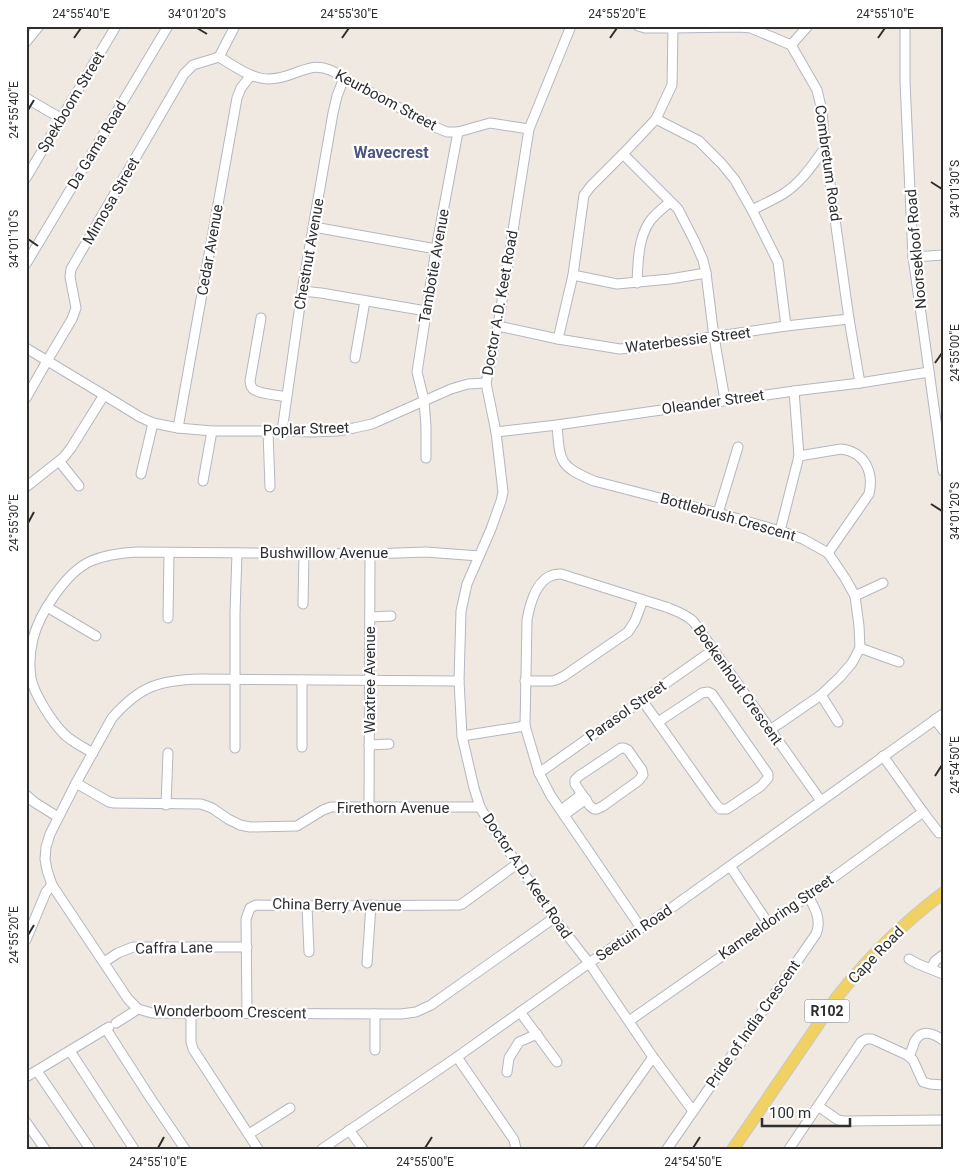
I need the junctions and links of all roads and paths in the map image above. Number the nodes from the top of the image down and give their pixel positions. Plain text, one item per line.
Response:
1 (39, 26) edge
2 (116, 26) edge
3 (168, 26) edge
4 (235, 26) edge
5 (571, 26) edge
6 (638, 26) edge
7 (808, 26) edge
8 (905, 26) edge
9 (673, 28) junction
10 (26, 42) edge
11 (791, 45) junction
12 (219, 57) junction
13 (251, 75) junction
14 (344, 78) junction
15 (26, 98) edge
16 (62, 119) junction
17 (656, 119) junction
18 (530, 128) junction
19 (458, 132) junction
20 (825, 148) junction
21 (623, 154) junction
22 (29, 168) edge
23 (26, 178) edge
24 (670, 202) junction
25 (752, 210) junction
26 (314, 227) junction
27 (436, 249) junction
28 (943, 254) edge
29 (913, 257) junction
30 (27, 262) edge
31 (706, 273) junction
32 (573, 275) junction
33 (637, 283) junction
34 (302, 291) junction
35 (365, 301) junction
36 (426, 310) junction
37 (261, 318) dead end
38 (849, 319) junction
39 (498, 326) junction
40 (786, 326) junction
41 (714, 337) junction
42 (558, 339) junction
43 (26, 348) edge
44 (355, 358) dead end
45 (47, 361) junction
46 (929, 372) junction
47 (486, 383) junction
48 (860, 383) junction
49 (794, 391) junction
50 (104, 395) junction
51 (286, 397) junction
52 (26, 398) edge
53 (424, 400) junction
54 (725, 400) junction
55 (153, 422) junction
56 (557, 425) junction
57 (178, 428) junction
58 (268, 431) junction
59 (282, 431) junction
60 (212, 432) junction
61 (496, 432) junction
62 (738, 447) dead end
63 (799, 456) junction
64 (426, 458) dead end
65 (59, 461) junction
66 (943, 471) edge
67 (141, 474) dead end
68 (203, 481) dead end
69 (79, 486) dead end
70 (26, 487) edge
71 (270, 487) dead end
72 (718, 513) junction
73 (780, 531) junction
74 (169, 552) junction
75 (236, 553) junction
76 (304, 553) junction
77 (828, 553) junction
78 (370, 554) junction
79 (479, 556) junction
80 (882, 583) dead end
81 (855, 596) junction
82 (643, 600) junction
83 (303, 604) dead end
84 (47, 607) junction
85 (391, 616) dead end
86 (370, 617) junction
87 (168, 618) dead end
88 (96, 636) dead end
89 (860, 648) junction
90 (713, 650) junction
91 (899, 662) dead end
92 (235, 679) junction
93 (302, 680) junction
94 (369, 680) junction
95 (459, 681) junction
96 (525, 681) junction
97 (821, 695) junction
98 (642, 700) junction
99 (939, 716) edge
100 (658, 722) junction
101 (838, 722) dead end
102 (525, 726) junction
103 (770, 730) junction
104 (943, 730) edge
105 (462, 736) junction
106 (389, 744) dead end
107 (369, 745) junction
108 (302, 747) dead end
109 (236, 748) dead end
110 (93, 752) junction
111 (168, 753) dead end
112 (883, 756) junction
113 (539, 773) junction
114 (76, 783) junction
115 (26, 795) edge
116 (584, 797) junction
117 (821, 802) junction
118 (166, 804) junction
119 (369, 806) junction
120 (480, 807) junction
121 (562, 812) junction
122 (922, 812) junction
123 (58, 817) junction
124 (939, 833) dead end
125 (517, 864) junction
126 (730, 866) junction
127 (52, 885) junction
128 (943, 893) edge
129 (808, 896) junction
130 (371, 905) junction
131 (307, 906) junction
132 (554, 918) junction
133 (768, 923) junction
134 (641, 928) junction
135 (26, 940) edge
136 (247, 947) junction
137 (309, 952) dead end
138 (943, 954) edge
139 (909, 959) dead end
140 (104, 962) junction
141 (367, 963) dead end
142 (589, 963) junction
143 (931, 969) junction
144 (943, 974) edge
145 (138, 1009) junction
146 (247, 1012) junction
147 (520, 1012) junction
148 (191, 1013) junction
149 (375, 1014) junction
150 (629, 1021) junction
151 (111, 1026) junction
152 (538, 1034) junction
153 (943, 1040) edge
154 (375, 1050) dead end
155 (70, 1051) junction
156 (909, 1056) junction
157 (457, 1057) junction
158 (653, 1057) junction
159 (558, 1062) dead end
160 (505, 1067) dead end
161 (37, 1071) junction
162 (26, 1077) edge
163 (943, 1085) edge
164 (818, 1106) junction
165 (290, 1108) dead end
166 (693, 1111) junction
167 (943, 1120) edge
168 (26, 1122) edge
169 (349, 1130) junction
170 (249, 1134) junction
171 (45, 1149) edge
172 (90, 1149) edge
173 (134, 1149) edge
174 (185, 1149) edge
175 (258, 1149) edge
176 (322, 1149) edge
177 (363, 1149) edge
178 (516, 1149) edge
179 (588, 1149) edge
180 (666, 1149) edge
181 (733, 1149) edge
182 (789, 1149) edge

1 - 10 street
2 - 16 street, Spekboom Street
3 - 30 street, Da Gama Road
4 - 12 street
5 - 18 street, Doctor A.D. Keet Road
6 - 9 street
7 - 11 street
8 - 29 street, Noorsekloof Road
9 - 11 street
9 - 17 street
11 - 20 street, Combretum Road
12 - 13 street, Keurboom Street
12 - 45 street, Mimosa Street
13 - 14 street, Keurboom Street
13 - 57 street, Cedar Avenue
14 - 19 street, Keurboom Street
14 - 26 street, Chestnut Avenue
15 - 16 street
16 - 22 street, Spekboom Street
17 - 21 street
17 - 25 street
18 - 19 street, Keurboom Street
18 - 39 street, Doctor A.D. Keet Road
19 - 27 street, Tambotie Avenue
20 - 25 street
20 - 38 street, Combretum Road
21 - 24 street
21 - 32 street
22 - 23 street, Spekboom Street
24 - 31 street
24 - 33 street
25 - 40 street
26 - 27 street
26 - 34 street, Chestnut Avenue
27 - 36 street, Tambotie Avenue
28 - 29 street
29 - 46 street, Noorsekloof Road
31 - 33 street
31 - 41 street
32 - 33 street
32 - 42 street
34 - 35 street
34 - 51 street, Chestnut Avenue
35 - 36 street
35 - 44 street
36 - 53 street, Tambotie Avenue
37 - 51 street
38 - 40 street, Waterbessie Street
38 - 48 street, Combretum Road
39 - 42 street, Waterbessie Street
39 - 47 street, Doctor A.D. Keet Road
40 - 41 street, Waterbessie Street
41 - 42 street, Waterbessie Street
41 - 54 street
43 - 45 street, Poplar Street
45 - 50 street, Poplar Street
45 - 52 street, Mimosa Street
46 - 48 street, Oleander Street
46 - 66 street, Noorsekloof Road
47 - 53 street, Poplar Street
47 - 61 street, Doctor A.D. Keet Road
48 - 49 street, Oleander Street
49 - 54 street, Oleander Street
49 - 63 street
50 - 55 street, Poplar Street
50 - 65 street
51 - 59 street, Chestnut Avenue
53 - 59 street, Poplar Street
53 - 64 street
54 - 56 street, Oleander Street
55 - 57 street, Poplar Street
55 - 67 street
56 - 61 street, Oleander Street
56 - 72 street, Bottlebrush Crescent
57 - 60 street, Poplar Street
58 - 59 street, Poplar Street
58 - 60 street, Poplar Street
58 - 71 street
60 - 68 street
61 - 79 street, Doctor A.D. Keet Road
62 - 72 street
63 - 73 street
63 - 77 street
65 - 69 street
65 - 70 street
72 - 73 street, Bottlebrush Crescent
73 - 77 street, Bottlebrush Crescent
74 - 75 street, Bushwillow Avenue
74 - 84 street, Bushwillow Avenue
74 - 87 street
75 - 76 street, Bushwillow Avenue
75 - 92 street
76 - 78 street, Bushwillow Avenue
76 - 83 street
77 - 81 street, Bottlebrush Crescent
78 - 79 street, Bushwillow Avenue
78 - 86 street, Waxtree Avenue
79 - 95 street, Doctor A.D. Keet Road
80 - 81 street
81 - 89 street, Bottlebrush Crescent
82 - 90 street, Boekenhout Crescent
82 - 96 street
82 - 96 street, Boekenhout Crescent
84 - 88 street
84 - 110 street, Bushwillow Avenue
85 - 86 street
86 - 94 street, Waxtree Avenue
89 - 91 street
89 - 97 street
90 - 98 street, Parasol Street
90 - 103 street, Boekenhout Crescent
92 - 93 street, Wonderboom Crescent
92 - 109 street
92 - 110 street, Wonderboom Crescent
93 - 94 street, Wonderboom Crescent
93 - 108 street
94 - 95 street, Wonderboom Crescent
94 - 107 street, Waxtree Avenue
95 - 105 street, Doctor A.D. Keet Road
96 - 102 street, Boekenhout Crescent
97 - 101 street
97 - 103 street
98 - 100 street
98 - 113 street, Parasol Street
99 - 104 street
99 - 112 street, Seetuin Road
100 - 100 street
102 - 105 street
102 - 113 street, Boekenhout Crescent
103 - 117 street, Boekenhout Crescent
105 - 120 street, Doctor A.D. Keet Road
106 - 107 street
107 - 119 street, Waxtree Avenue
110 - 114 street, Wonderboom Crescent
111 - 118 street
112 - 117 street, Seetuin Road
112 - 122 street
113 - 121 street, Boekenhout Crescent
114 - 118 street, Firethorn Avenue
114 - 123 street, Wonderboom Crescent
115 - 123 street
116 - 116 street
116 - 121 street
117 - 126 street, Seetuin Road
118 - 119 street, Firethorn Avenue
119 - 120 street, Firethorn Avenue
120 - 125 street, Doctor A.D. Keet Road
121 - 134 street, Boekenhout Crescent
122 - 124 street
122 - 129 street, Kameeldoring Street
123 - 127 street, Wonderboom Crescent
125 - 130 street, China Berry Avenue
125 - 132 street, Doctor A.D. Keet Road
126 - 133 street
126 - 134 street, Seetuin Road
127 - 135 street
127 - 140 street, Wonderboom Crescent
128 - 181 main road, Cape Road / R102
129 - 133 street, Kameeldoring Street
129 - 166 street, Pride of India Crescent
130 - 131 street, China Berry Avenue
130 - 141 street
131 - 136 street, China Berry Avenue
131 - 137 street
132 - 142 street, Doctor A.D. Keet Road
132 - 149 street, Wonderboom Crescent
133 - 150 street, Kameeldoring Street
134 - 142 street, Seetuin Road
136 - 140 street, Caffra Lane
136 - 146 street, China Berry Avenue
138 - 143 street
139 - 143 street
140 - 145 street, Wonderboom Crescent
142 - 147 street, Seetuin Road
142 - 150 street, Doctor A.D. Keet Road
143 - 144 street
145 - 148 street, Wonderboom Crescent
145 - 151 street
146 - 148 street, Wonderboom Crescent
146 - 149 street, Wonderboom Crescent
147 - 152 street
147 - 157 street, Seetuin Road
148 - 170 street
149 - 154 street
150 - 158 street, Doctor A.D. Keet Road
151 - 155 street
151 - 174 street
152 - 159 street
152 - 160 street
153 - 156 street
155 - 161 street
155 - 173 street
156 - 163 street
156 - 164 street
157 - 169 street, Seetuin Road
157 - 178 street
158 - 166 street, Doctor A.D. Keet Road
158 - 179 street
161 - 162 street
161 - 172 street
164 - 167 street
164 - 182 street
165 - 170 street
166 - 180 street, Pride of India Crescent
168 - 171 street
169 - 176 street, Seetuin Road
169 - 177 street
170 - 175 street

